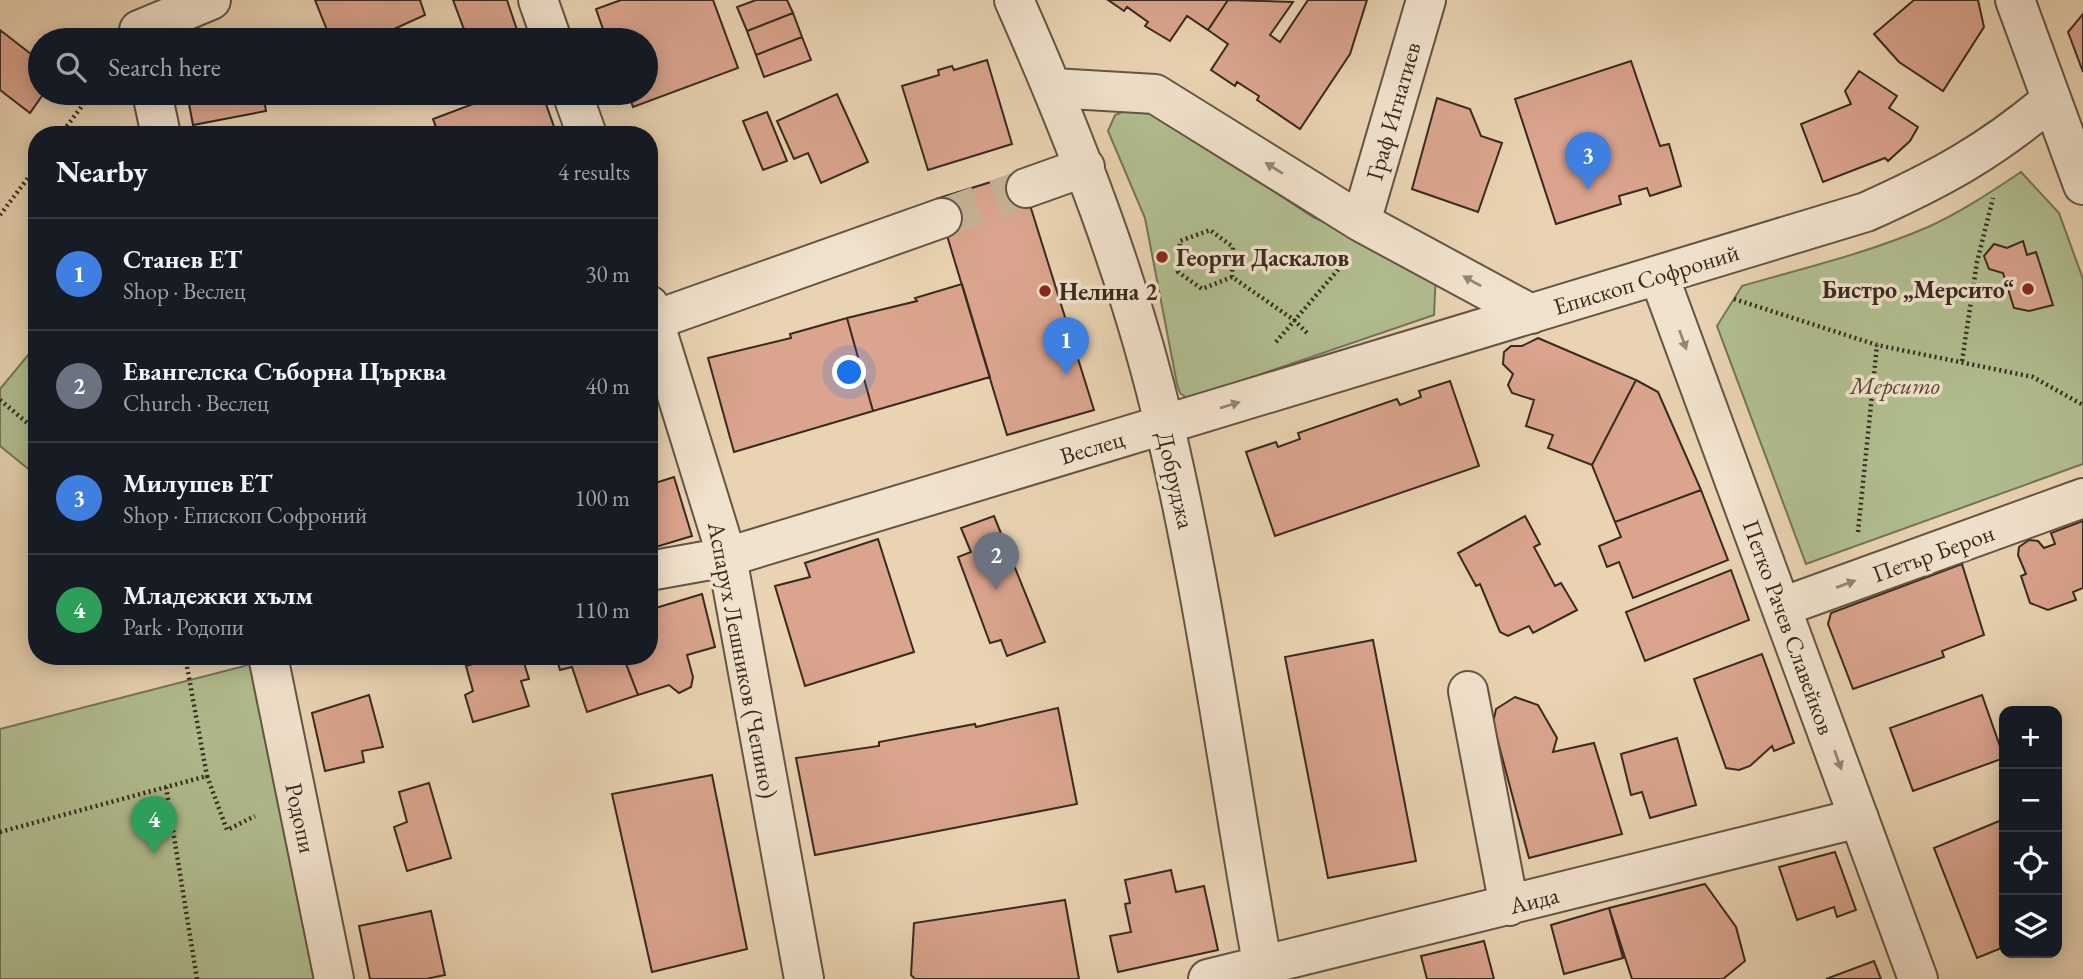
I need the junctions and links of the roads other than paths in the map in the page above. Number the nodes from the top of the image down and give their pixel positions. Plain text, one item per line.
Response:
1 (211, 0) edge
2 (538, 0) edge
3 (1014, 0) edge
4 (1426, 0) edge
5 (2015, 0) edge
6 (138, 23) edge
7 (548, 28) edge
8 (1053, 88) junction
9 (2051, 100) junction
10 (155, 105) edge
11 (576, 105) edge
12 (159, 126) edge
13 (584, 126) edge
14 (1085, 167) junction
15 (2083, 185) edge
16 (1026, 188) tunnel mouth
17 (942, 218) tunnel mouth
18 (1361, 222) junction
19 (1659, 276) junction
20 (658, 311) edge
21 (1531, 314) junction
22 (658, 333) edge
23 (1164, 425) junction
24 (2083, 498) edge
25 (727, 557) junction
26 (658, 569) edge
27 (1782, 607) junction
28 (270, 665) edge
29 (1468, 691) dead end
30 (1859, 818) junction
31 (1509, 906) junction
32 (1264, 972) edge
33 (334, 979) edge
34 (804, 979) edge
35 (1208, 979) edge
36 (1919, 979) edge

1 - 6 street
2 - 7 street
3 - 8 street, Добруджа
4 - 18 street, Граф Игнатиев
5 - 9 street
8 - 14 street, Добруджа
18 -> 8 street, Епископ Софроний
9 - 15 street
9 - 19 street, Епископ Софроний
10 - 12 street
11 - 13 street
14 - 16 street
14 - 23 street, Добруджа
17 - 20 street
21 -> 18 street, Епископ Софроний
19 - 21 street, Епископ Софроний
19 -> 27 street, Петко Рачев Славейков
23 -> 21 street, Веслец
22 - 25 street, Аспарух Лешников (Чепино)
23 - 25 street, Веслец
23 - 32 street, Добруджа
27 -> 24 street, Петър Берон
25 - 26 street, Веслец
25 - 34 street, Аспарух Лешников (Чепино)
27 -> 30 street, Петко Рачев Славейков
28 - 33 street, Родопи
29 - 31 street
30 - 31 street, Аида
30 - 36 street, Петко Рачев Славейков
31 - 32 street, Аида
32 - 35 street, Аида

